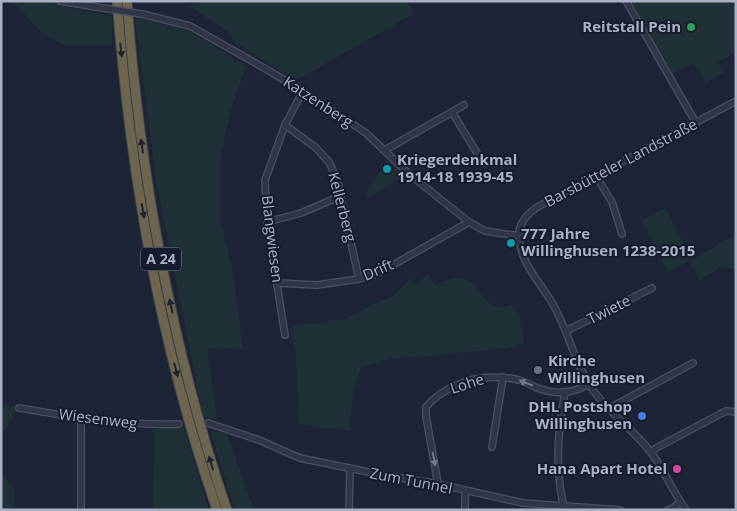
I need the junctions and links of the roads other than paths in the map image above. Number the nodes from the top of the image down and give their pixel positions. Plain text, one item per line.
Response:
1 (60, 1) edge
2 (117, 1) edge
3 (127, 1) edge
4 (626, 1) edge
5 (303, 91) junction
6 (736, 100) edge
7 (464, 105) dead end
8 (452, 112) junction
9 (696, 123) junction
10 (285, 125) junction
11 (384, 150) junction
12 (483, 163) dead end
13 (596, 176) junction
14 (341, 196) junction
15 (267, 222) junction
16 (469, 222) junction
17 (622, 234) dead end
18 (519, 236) junction
19 (359, 279) junction
20 (278, 282) junction
21 (652, 288) dead end
22 (566, 331) junction
23 (285, 335) dead end
24 (692, 363) dead end
25 (503, 377) junction
26 (589, 384) junction
27 (565, 392) junction
28 (19, 408) dead end
29 (608, 409) junction
30 (736, 412) edge
31 (81, 419) junction
32 (178, 424) dead end
33 (208, 424) dead end
34 (492, 447) dead end
35 (651, 452) junction
36 (350, 469) junction
37 (438, 484) junction
38 (465, 491) junction
39 (680, 502) junction
40 (564, 508) edge
41 (672, 509) edge
42 (81, 510) edge
43 (216, 510) edge
44 (226, 510) edge
45 (349, 510) edge
46 (465, 510) edge
47 (620, 510) edge
48 (686, 510) edge

1 - 5 street, Katzenberg, bridge
2 -> 43 highway, A 24
44 -> 3 highway, A 24
4 - 9 street
5 - 10 street, Blangwiesen
5 - 11 street, Katzenberg
6 - 9 street, Barsbütteler Landstraße
7 - 8 street
8 - 11 street
8 - 12 street
9 - 13 street, Barsbütteler Landstraße
10 - 14 street, Kellerberg
10 - 15 street, Blangwiesen
11 - 16 street, Katzenberg
13 - 17 street
13 - 18 street, Barsbütteler Landstraße
14 - 15 street
14 - 19 street, Kellerberg
15 - 20 street, Blangwiesen
16 - 18 street, Katzenberg
16 - 19 street, Drift
18 - 22 street
19 - 20 street, Drift
20 - 23 street, Blangwiesen
21 - 22 street, Twiete
22 - 26 street
24 - 29 street
27 -> 25 street, Lohe
25 - 34 street
25 -> 37 street, Lohe
26 - 27 street, Lohe
26 - 29 street
27 - 40 street
28 - 31 street, Wiesenweg
29 - 35 street
30 - 35 street
31 - 32 street, Wiesenweg
31 - 42 street
33 - 36 street, Zum Tunnel
35 - 39 street
36 - 37 street, Zum Tunnel
36 - 45 street
37 - 38 street, Zum Tunnel
38 - 40 street, Zum Tunnel
38 - 46 street
39 - 41 street
39 - 48 street
40 - 47 street, Zum Tunnel

